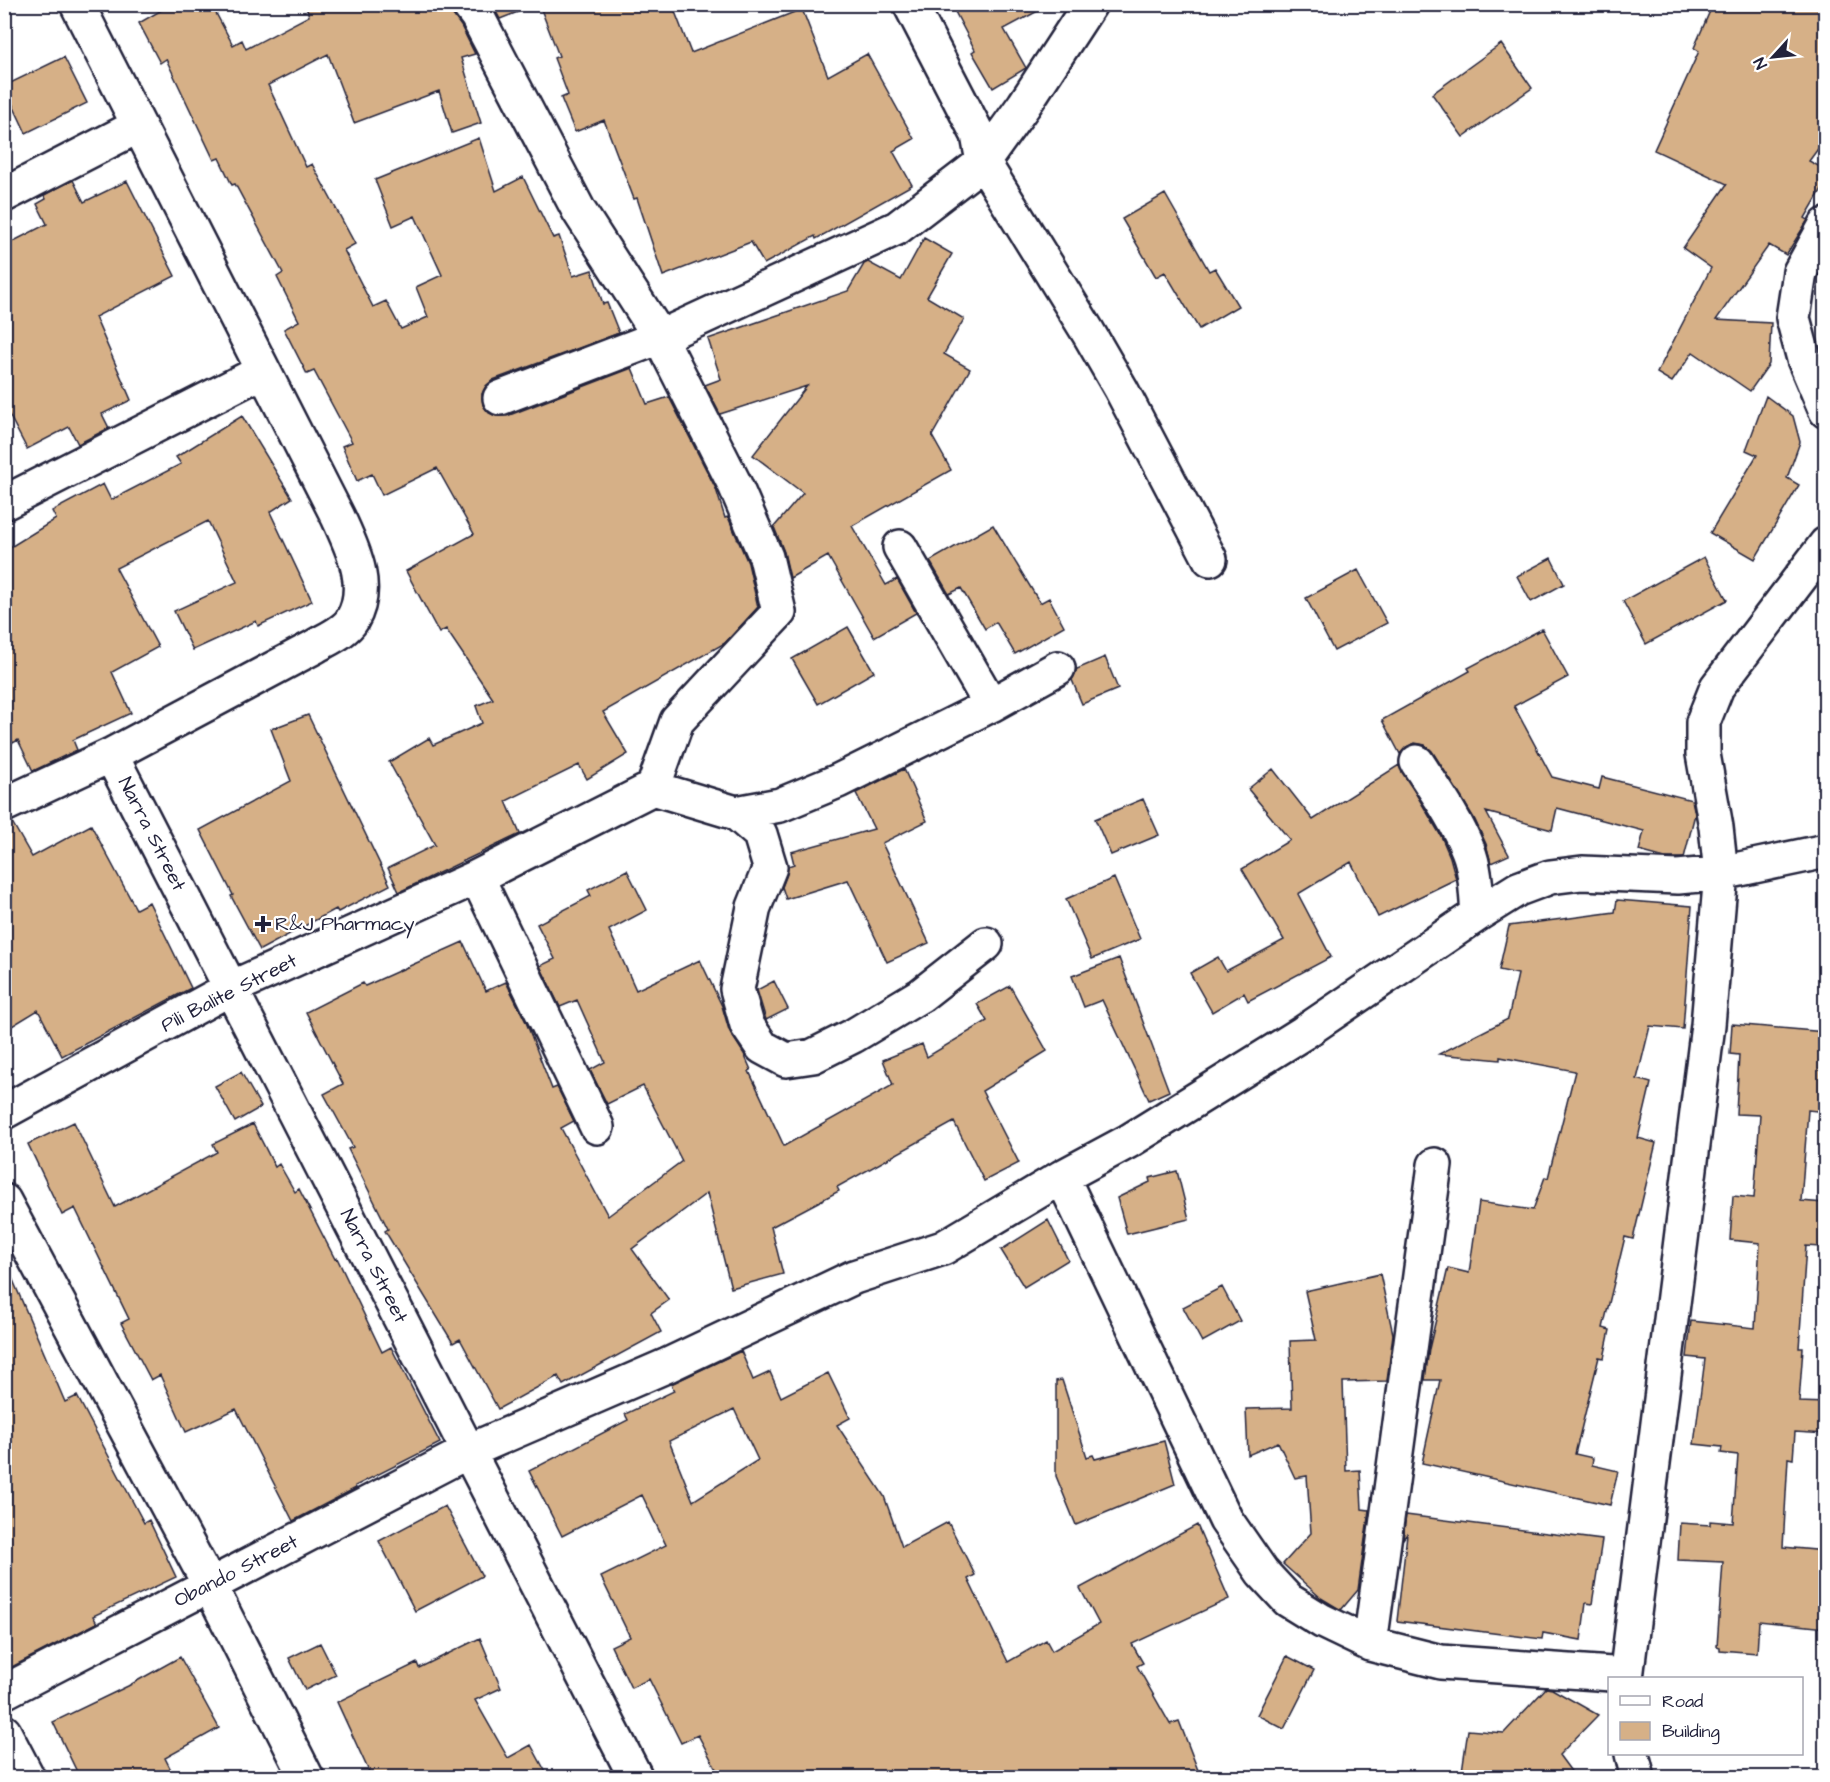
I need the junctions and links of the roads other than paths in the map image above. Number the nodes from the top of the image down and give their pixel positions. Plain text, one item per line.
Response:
1 (77, 4) edge
2 (468, 4) edge
3 (910, 4) edge
4 (1090, 4) edge
5 (138, 126) junction
6 (983, 162) junction
7 (4, 195) edge
8 (1826, 225) edge
9 (660, 337) junction
10 (263, 371) junction
11 (500, 398) dead end
12 (1826, 411) edge
13 (4, 503) edge
14 (1826, 544) edge
15 (900, 547) dead end
16 (1210, 559) dead end
17 (1058, 668) dead end
18 (991, 705) junction
19 (111, 755) junction
20 (1417, 762) dead end
21 (653, 788) junction
22 (4, 805) edge
23 (736, 813) junction
24 (1826, 851) edge
25 (1720, 873) junction
26 (477, 877) junction
27 (1478, 914) junction
28 (986, 944) dead end
29 (231, 988) junction
30 (4, 1112) edge
31 (597, 1127) dead end
32 (1435, 1165) dead end
33 (1062, 1177) junction
34 (4, 1202) edge
35 (469, 1451) junction
36 (209, 1584) junction
37 (1370, 1644) junction
38 (1626, 1677) edge
39 (4, 1692) edge
40 (4, 1732) edge
41 (1632, 1755) edge
42 (28, 1778) edge
43 (307, 1778) edge
44 (636, 1778) edge
45 (1638, 1778) edge

1 - 5 street
2 - 9 street
3 - 6 street
4 - 6 street
5 - 7 street
5 - 10 street
6 - 9 street
6 - 16 street
8 - 12 street
9 - 11 street
9 - 21 street
10 - 13 street
10 - 19 street
14 - 25 street
15 - 18 street
17 - 18 street
18 - 23 street
19 - 22 street
19 - 29 street, Narra Street
20 - 27 street
21 - 23 street
21 - 26 street, Pili Balite Street
23 - 28 street
24 - 25 street, Obando Street
25 - 27 street, Obando Street
25 - 38 street
26 - 29 street, Pili Balite Street
26 - 31 street
27 - 33 street, Obando Street
29 - 30 street, Pili Balite Street
29 - 35 street, Narra Street
32 - 37 street
33 - 35 street, Obando Street
33 - 37 street
34 - 36 street
35 - 36 street, Obando Street
35 - 44 street, Narra Street
36 - 39 street, Obando Street
36 - 43 street
37 - 38 street
40 - 42 street
41 - 45 street

